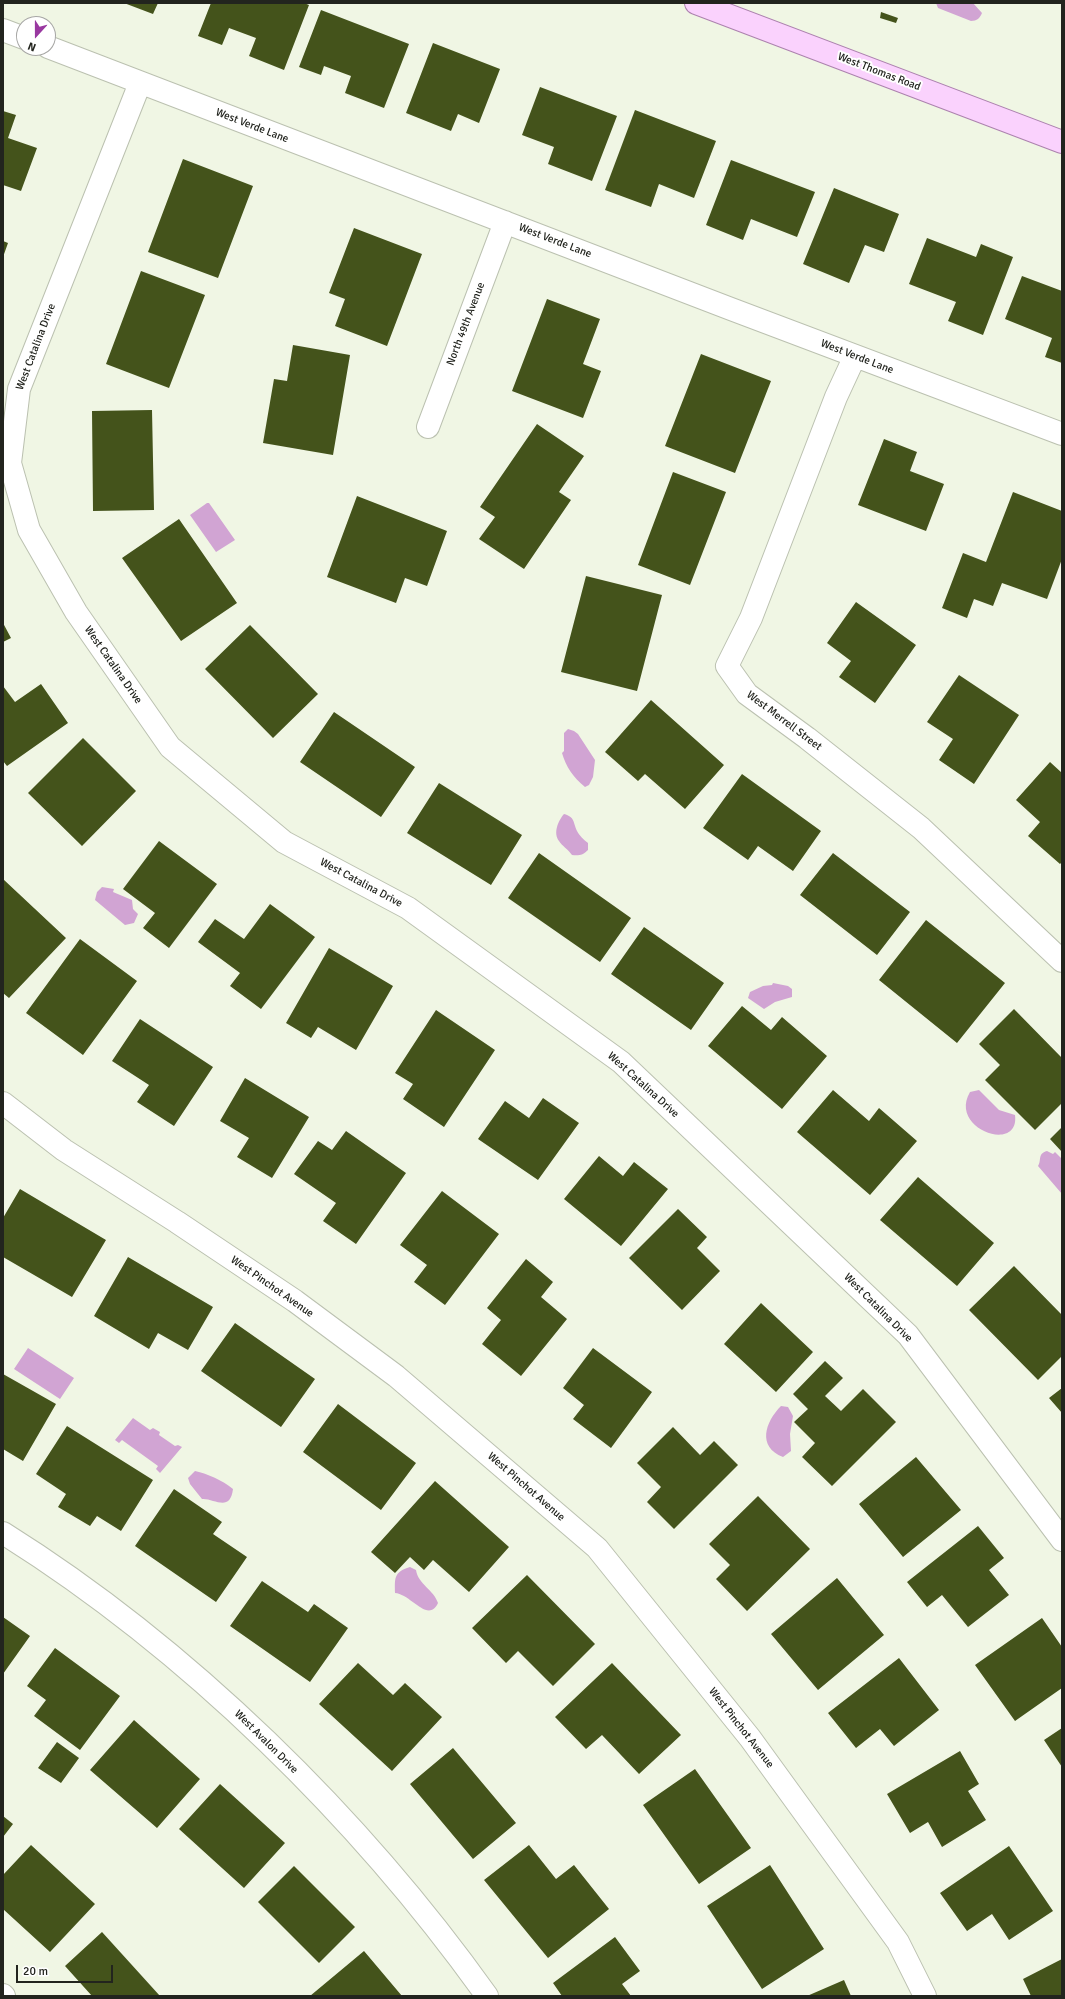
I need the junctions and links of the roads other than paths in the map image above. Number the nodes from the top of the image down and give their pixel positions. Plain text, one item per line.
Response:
1 (696, 3) edge
2 (3, 30) edge
3 (16, 35) edge
4 (56, 50) edge
5 (140, 82) junction
6 (1062, 142) edge
7 (505, 222) junction
8 (855, 356) junction
9 (428, 427) dead end
10 (1062, 434) edge
11 (1062, 961) edge
12 (3, 1103) edge
13 (3, 1533) edge
14 (1062, 1540) edge
15 (487, 1996) edge
16 (925, 1996) edge

1 - 6 main road, West Thomas Road
2 - 3 street
4 - 5 street, West Verde Lane
5 - 7 street, West Verde Lane
5 - 14 street, West Catalina Drive
7 - 8 street, West Verde Lane
7 - 9 street, North 49th Avenue
8 - 10 street, West Verde Lane
8 - 11 street, West Merrell Street
12 - 16 street, West Pinchot Avenue
13 - 15 street, West Avalon Drive

